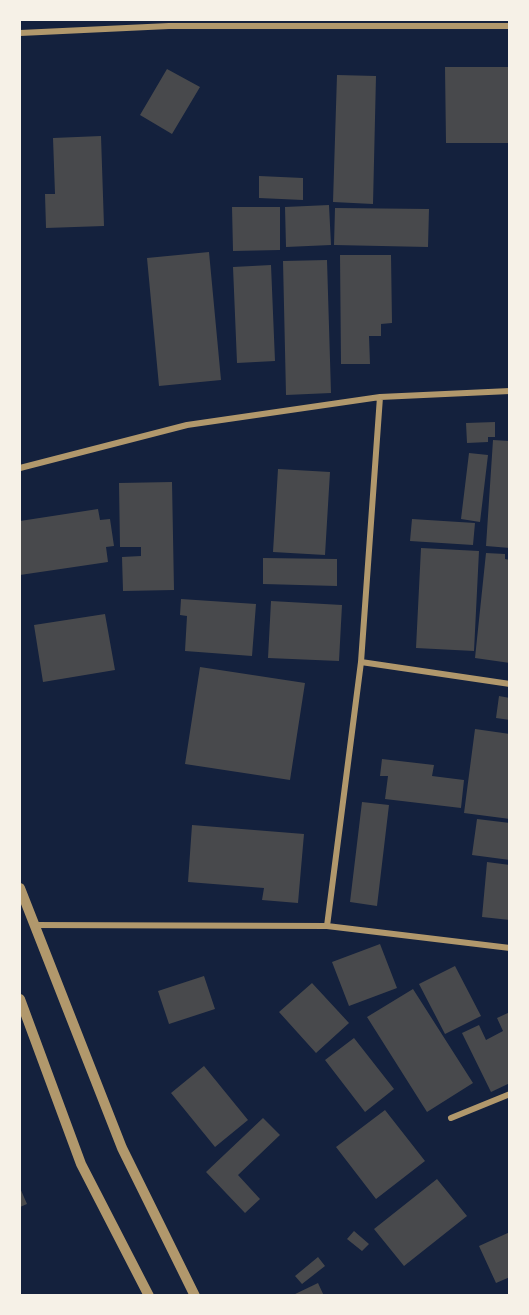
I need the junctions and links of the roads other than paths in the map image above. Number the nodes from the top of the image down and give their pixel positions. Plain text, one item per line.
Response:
1 (510, 26) edge
2 (20, 33) edge
3 (510, 391) edge
4 (380, 397) junction
5 (20, 468) edge
6 (361, 663) junction
7 (510, 684) edge
8 (20, 888) edge
9 (34, 925) junction
10 (327, 926) junction
11 (510, 948) edge
12 (20, 999) edge
13 (510, 1094) edge
14 (451, 1118) dead end
15 (149, 1296) edge
16 (195, 1296) edge

1 - 2 street
3 - 4 street
4 - 5 street
4 - 6 street
6 - 7 street
6 - 10 street
8 - 9 street
9 - 10 street
9 - 16 street
10 - 11 street
12 - 15 street
13 - 14 street

